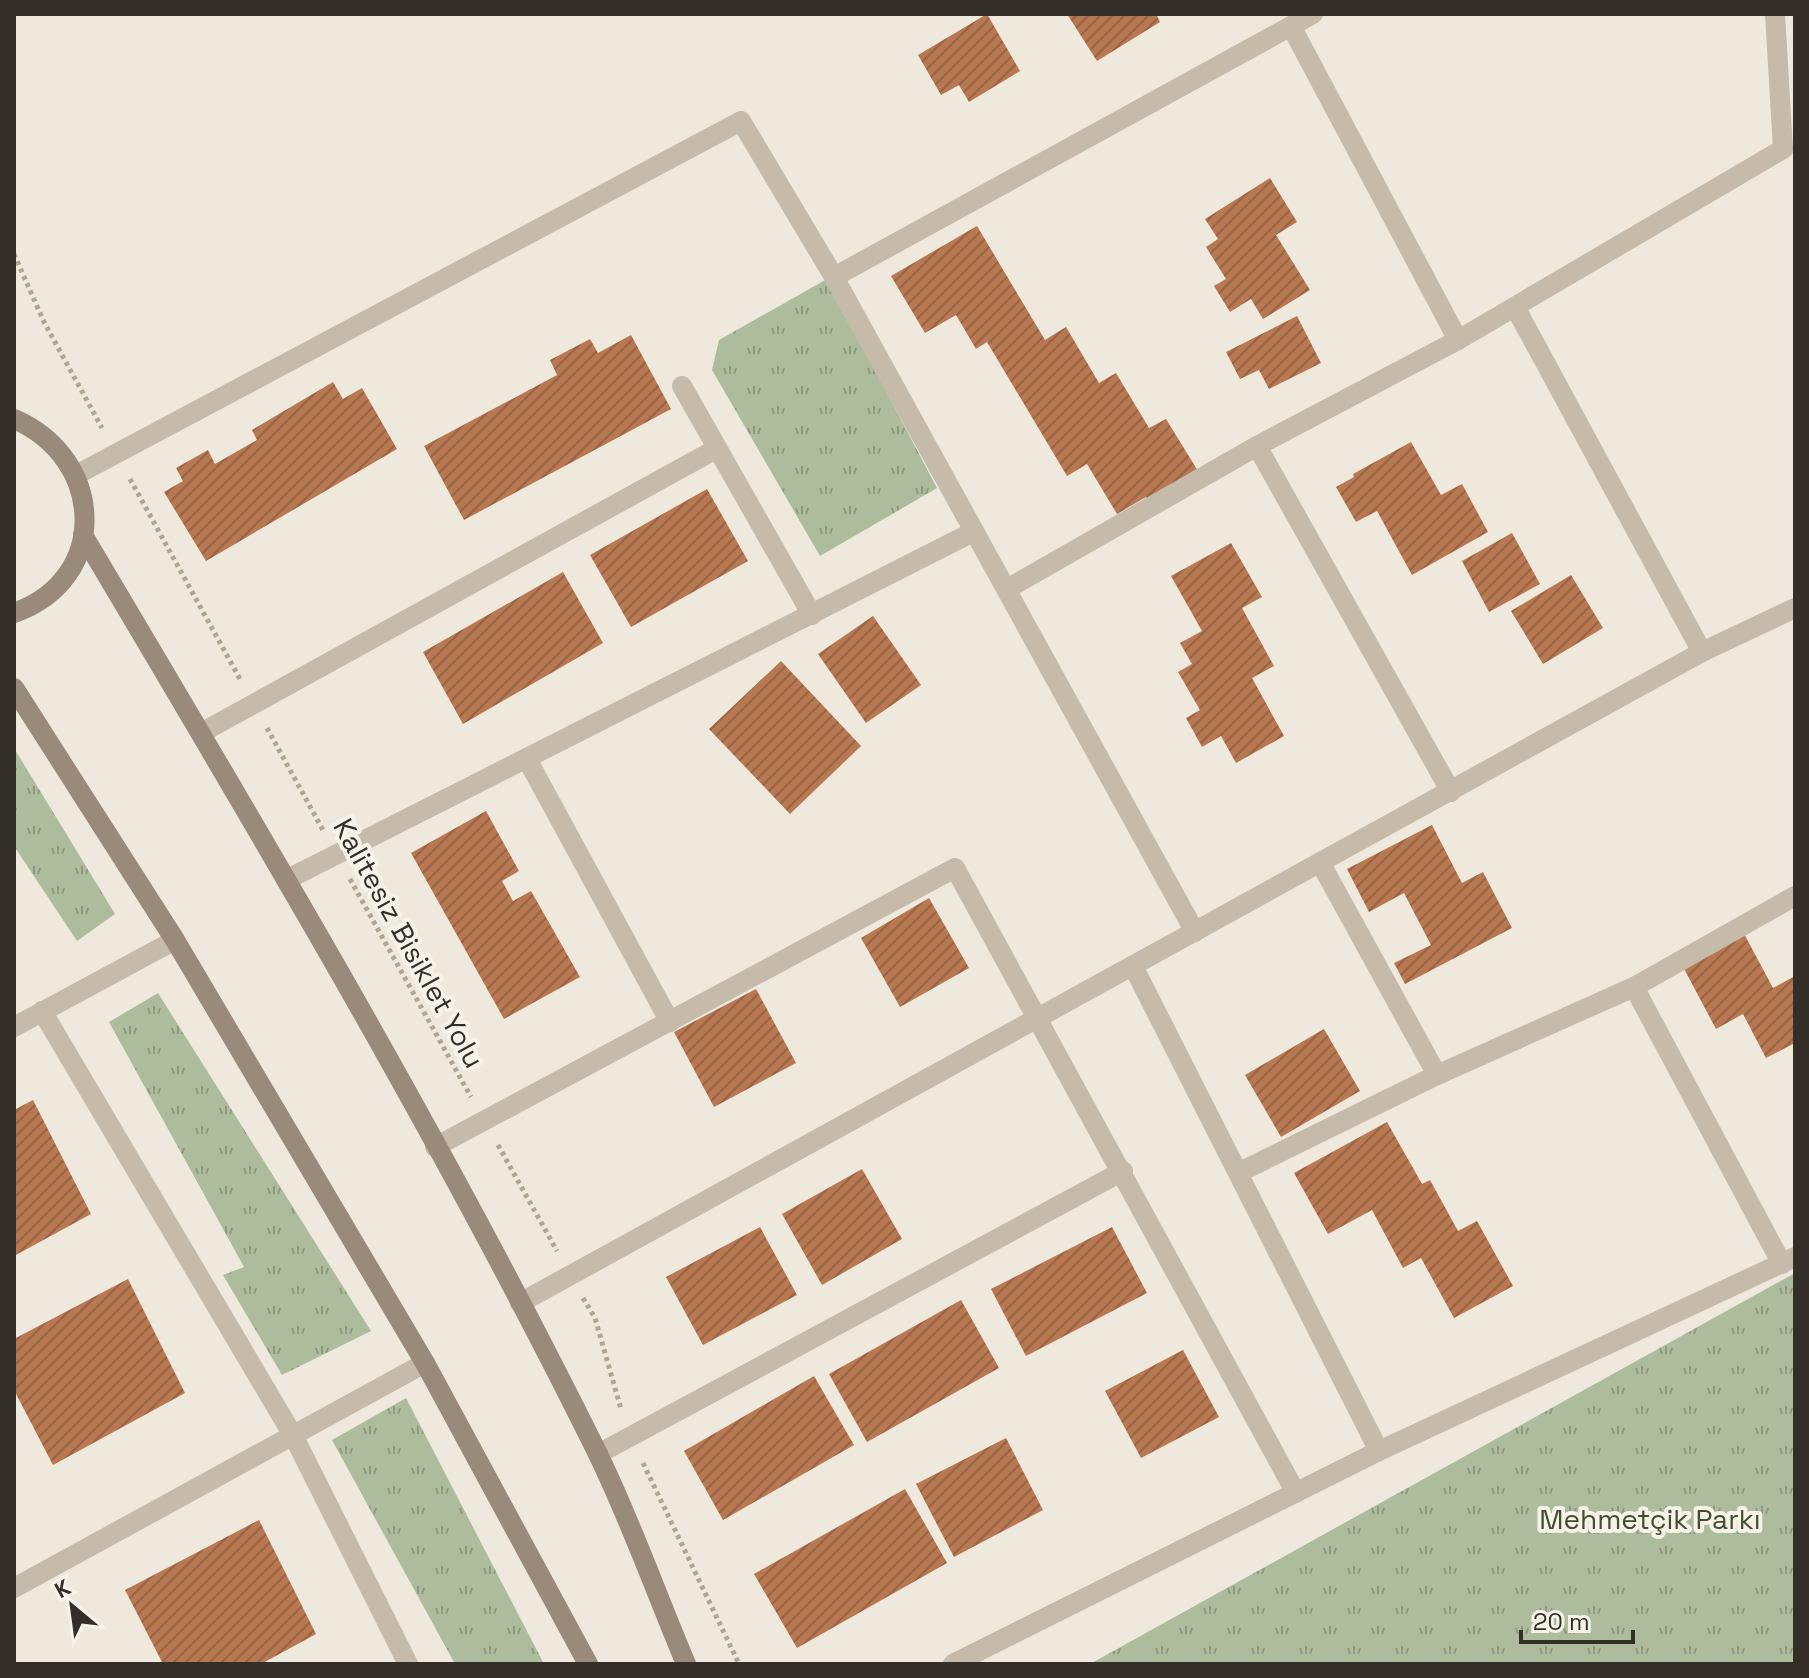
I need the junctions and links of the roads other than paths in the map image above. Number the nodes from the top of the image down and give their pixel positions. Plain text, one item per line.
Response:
1 (1313, 14) edge
2 (1775, 14) edge
3 (1291, 26) junction
4 (834, 277) junction
5 (1515, 307) junction
6 (1458, 340) junction
7 (682, 386) dead end
8 (14, 419) edge
9 (1257, 446) junction
10 (716, 449) junction
11 (76, 475) junction
12 (973, 532) junction
13 (83, 535) junction
14 (1007, 589) junction
15 (1795, 608) edge
16 (14, 613) edge
17 (812, 615) junction
18 (1702, 652) junction
19 (14, 688) edge
20 (201, 733) junction
21 (527, 759) junction
22 (1451, 792) junction
23 (1321, 864) junction
24 (286, 880) junction
25 (1795, 896) edge
26 (1195, 932) junction
27 (175, 940) junction
28 (1134, 968) junction
29 (1634, 987) junction
30 (42, 1011) junction
31 (1038, 1020) junction
32 (670, 1022) junction
33 (14, 1027) edge
34 (1437, 1075) junction
35 (435, 1147) junction
36 (1123, 1171) junction
37 (1240, 1172) junction
38 (1788, 1261) edge
39 (520, 1303) junction
40 (425, 1363) junction
41 (294, 1437) junction
42 (1379, 1451) junction
43 (598, 1454) junction
44 (1296, 1493) junction
45 (14, 1588) edge
46 (408, 1664) edge
47 (588, 1664) edge
48 (686, 1664) edge
49 (953, 1664) edge

1 - 3 street
2 - 5 street
3 - 4 street
3 - 6 street
4 - 11 street
4 - 12 street
5 - 6 street
5 - 18 street
6 - 9 street
7 - 10 street
8 - 11 street
9 - 14 street
9 - 22 street
10 - 17 street
10 - 20 street
11 - 13 street
12 - 14 street
12 - 17 street
13 - 16 street
13 - 20 street
14 - 26 street
15 - 18 street
17 - 21 street
18 - 22 street
19 - 27 street
20 - 24 street
21 - 24 street
21 - 32 street
22 - 23 street
23 - 26 street
23 - 34 street
24 - 35 street
25 - 29 street
26 - 28 street
27 - 30 street
27 - 40 street
28 - 31 street
28 - 37 street
29 - 34 street
29 - 38 street
30 - 33 street
30 - 41 street
31 - 32 street
31 - 36 street
31 - 39 street
32 - 35 street
34 - 37 street
35 - 39 street
36 - 43 street
36 - 44 street
37 - 42 street
38 - 42 street
39 - 43 street
40 - 41 street
40 - 47 street
41 - 45 street
41 - 46 street
42 - 44 street
43 - 48 street
44 - 49 street

